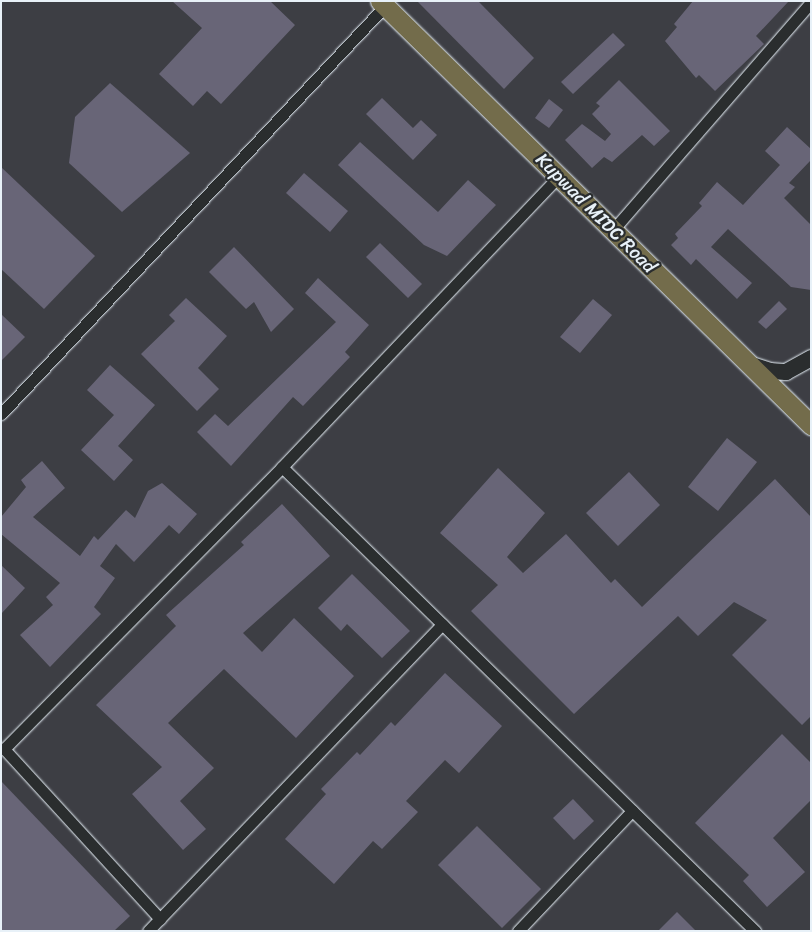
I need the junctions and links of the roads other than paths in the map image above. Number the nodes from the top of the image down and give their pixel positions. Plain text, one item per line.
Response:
1 (811, 2) edge
2 (383, 4) edge
3 (559, 176) junction
4 (613, 230) junction
5 (811, 358) edge
6 (749, 364) junction
7 (1, 414) edge
8 (811, 425) edge
9 (282, 467) junction
10 (442, 624) junction
11 (2, 747) edge
12 (632, 811) junction
13 (160, 919) junction
14 (148, 931) edge
15 (518, 931) edge
16 (755, 931) edge

1 - 4 street
2 - 3 main road, Kupwad MIDC Road
2 - 7 street
3 - 4 main road, Kupwad MIDC Road
3 - 9 street
4 - 6 main road, Kupwad MIDC Road
5 - 6 main road
6 - 8 main road, Kupwad MIDC Road
9 - 10 street
9 - 11 street
10 - 12 street
10 - 13 street
11 - 13 street
12 - 15 street
12 - 16 street
13 - 14 street

